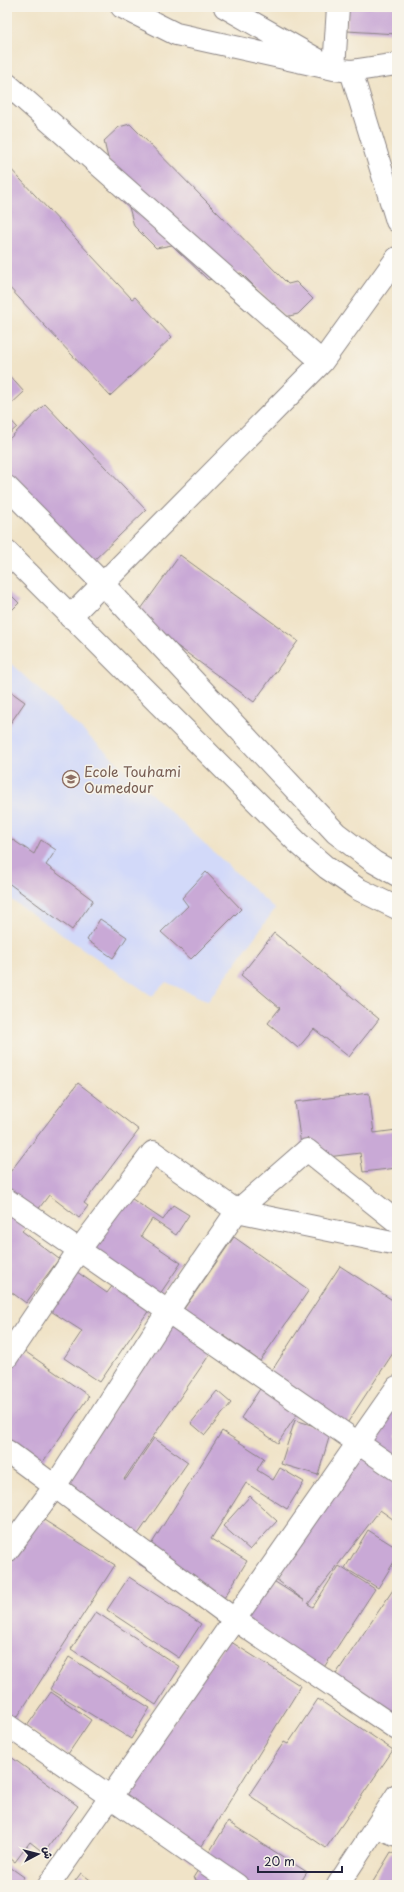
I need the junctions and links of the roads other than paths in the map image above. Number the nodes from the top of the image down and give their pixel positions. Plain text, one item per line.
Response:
1 (122, 7) edge
2 (225, 7) edge
3 (338, 7) edge
4 (397, 64) edge
5 (342, 70) junction
6 (7, 84) edge
7 (397, 221) edge
8 (397, 258) edge
9 (322, 362) junction
10 (7, 487) edge
11 (7, 552) edge
12 (103, 584) junction
13 (70, 617) junction
14 (397, 875) edge
15 (397, 908) edge
16 (7, 1200) edge
17 (237, 1211) junction
18 (397, 1222) edge
19 (397, 1244) edge
20 (79, 1250) junction
21 (168, 1311) junction
22 (7, 1357) edge
23 (397, 1387) edge
24 (358, 1443) junction
25 (7, 1451) edge
26 (397, 1470) edge
27 (55, 1486) junction
28 (7, 1551) edge
29 (234, 1619) junction
30 (7, 1725) edge
31 (397, 1730) edge
32 (397, 1795) edge
33 (110, 1796) junction
34 (377, 1827) junction
35 (397, 1835) edge
36 (48, 1885) edge
37 (236, 1885) edge
38 (338, 1885) edge

1 - 5 street
2 - 5 street
3 - 5 street
4 - 5 street
5 - 7 street
6 - 9 street
8 - 9 street
9 - 12 street
10 - 12 street
11 - 13 street
12 - 13 street
12 - 14 street
13 - 15 street
16 - 20 street
17 - 18 street
17 - 19 street
17 - 20 street
17 - 21 street
20 - 21 street
20 - 22 street
21 - 24 street
21 - 27 street
23 - 24 street
24 - 26 street
24 - 29 street
25 - 27 street
27 - 28 street
27 - 29 street
29 - 31 street
29 - 33 street
30 - 33 street
32 - 34 street
33 - 36 street
33 - 37 street
34 - 35 street
34 - 38 street

